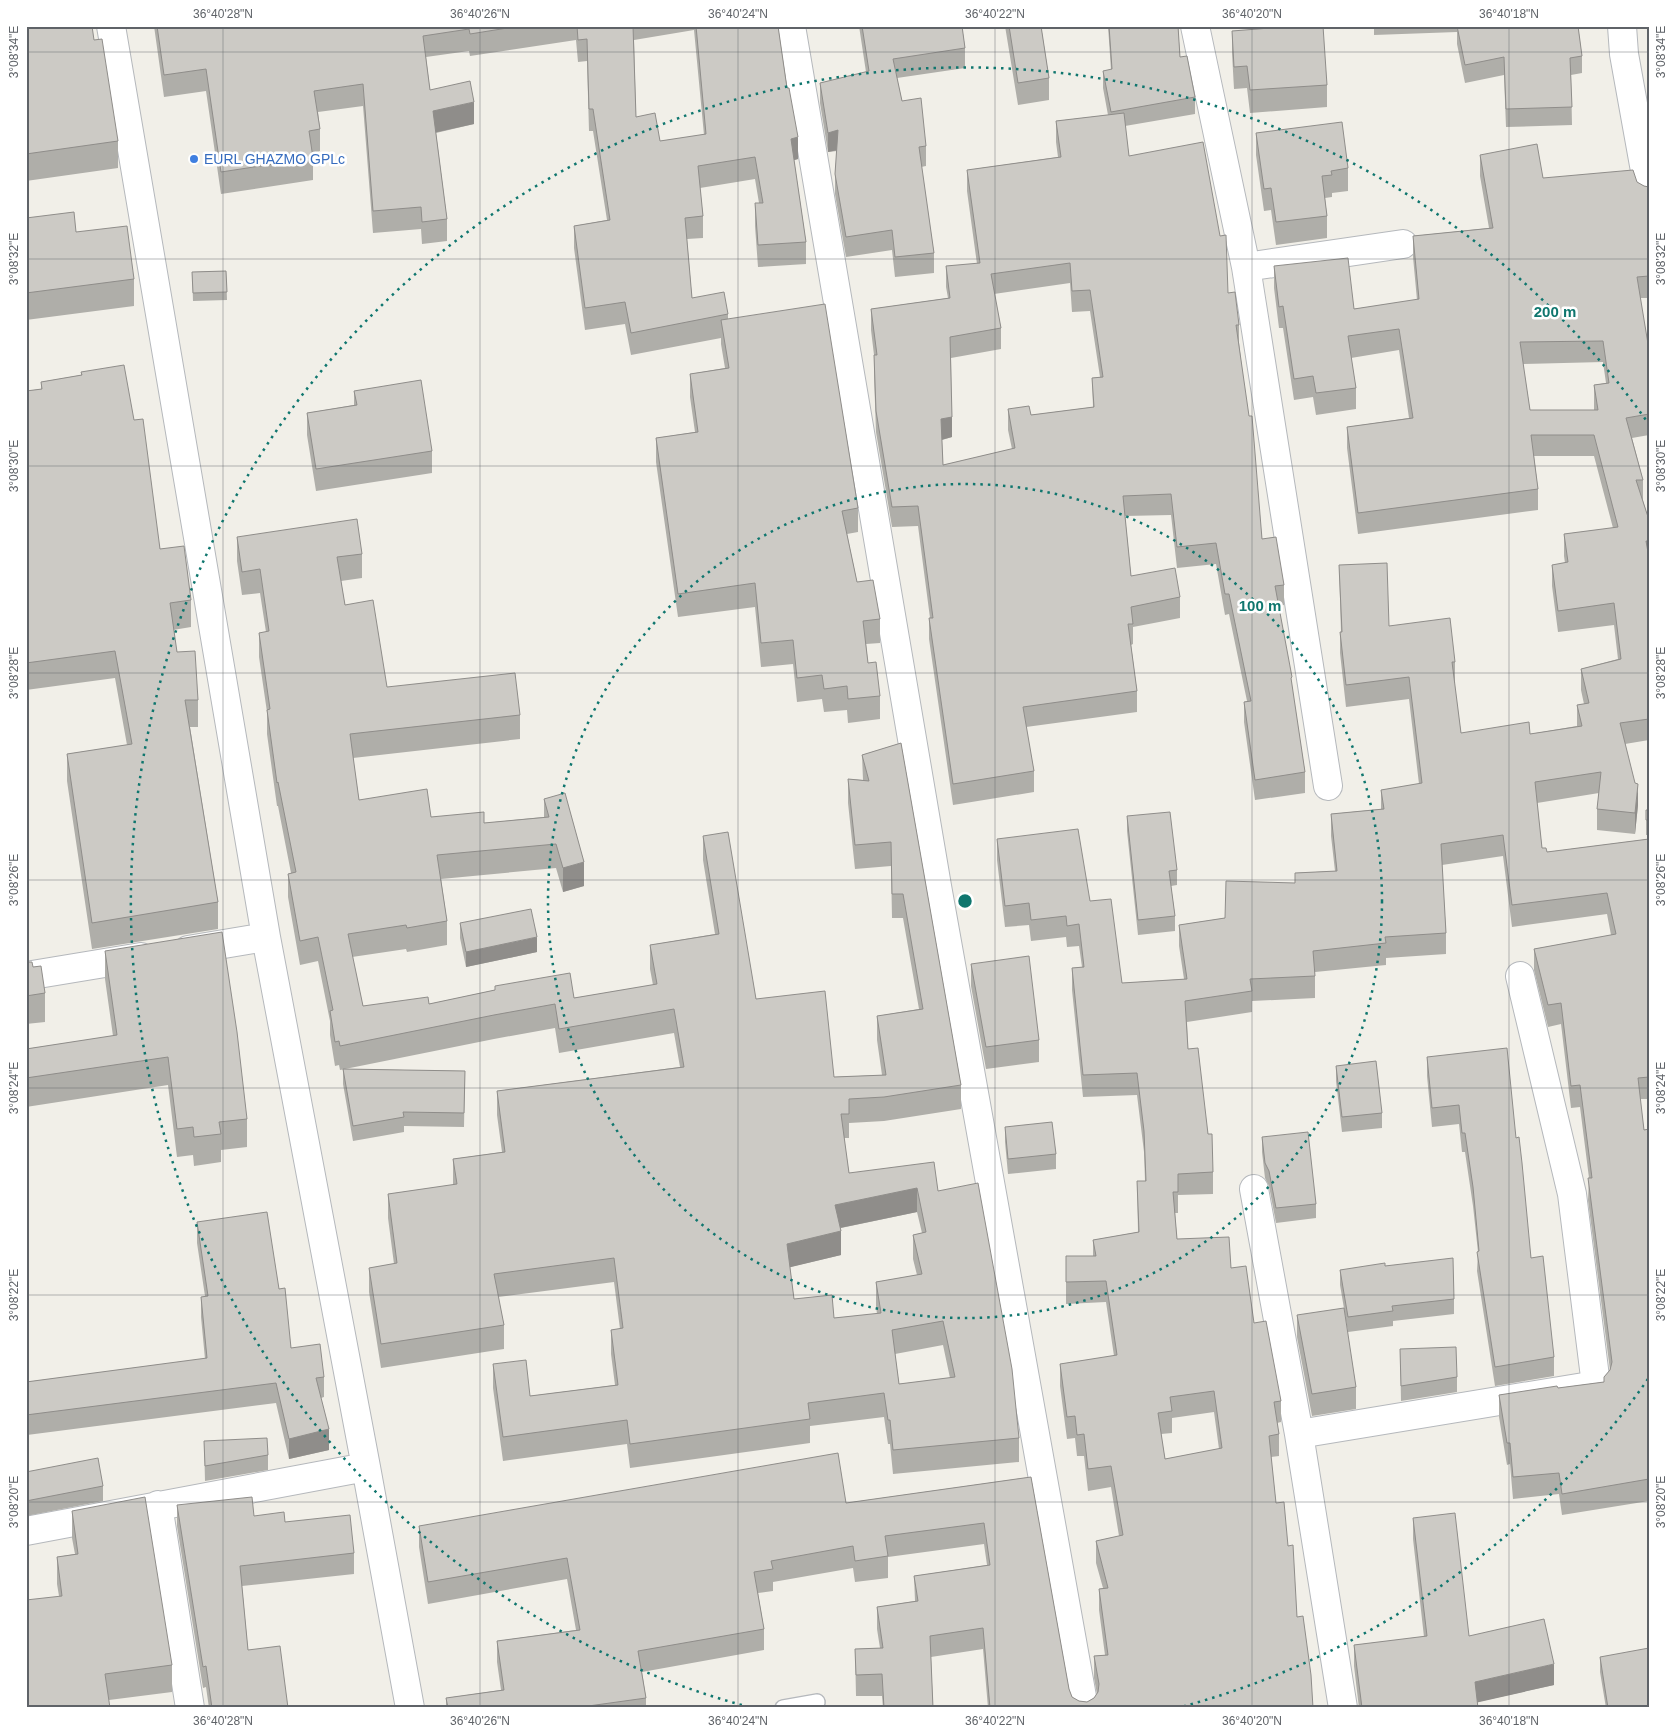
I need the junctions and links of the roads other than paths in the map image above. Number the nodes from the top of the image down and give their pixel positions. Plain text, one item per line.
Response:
1 (112, 26) edge
2 (791, 26) edge
3 (1195, 26) edge
4 (1622, 26) edge
5 (1649, 193) edge
6 (1403, 244) dead end
7 (1246, 267) junction
8 (1328, 786) dead end
9 (266, 937) junction
10 (26, 976) edge
11 (1520, 976) dead end
12 (1254, 1189) dead end
13 (1299, 1434) junction
14 (366, 1467) junction
15 (158, 1505) junction
16 (26, 1531) edge
17 (817, 1702) dead end
18 (190, 1708) edge
19 (410, 1708) edge
20 (783, 1708) edge
21 (1084, 1708) edge
22 (1343, 1708) edge

1 - 9 street
2 - 21 street
3 - 7 street
4 - 5 street
6 - 7 street
7 - 8 street
9 - 10 street
9 - 14 street
11 - 13 street
12 - 13 street
13 - 22 street
14 - 15 street
14 - 19 street
15 - 16 street
15 - 18 street
17 - 20 lane

